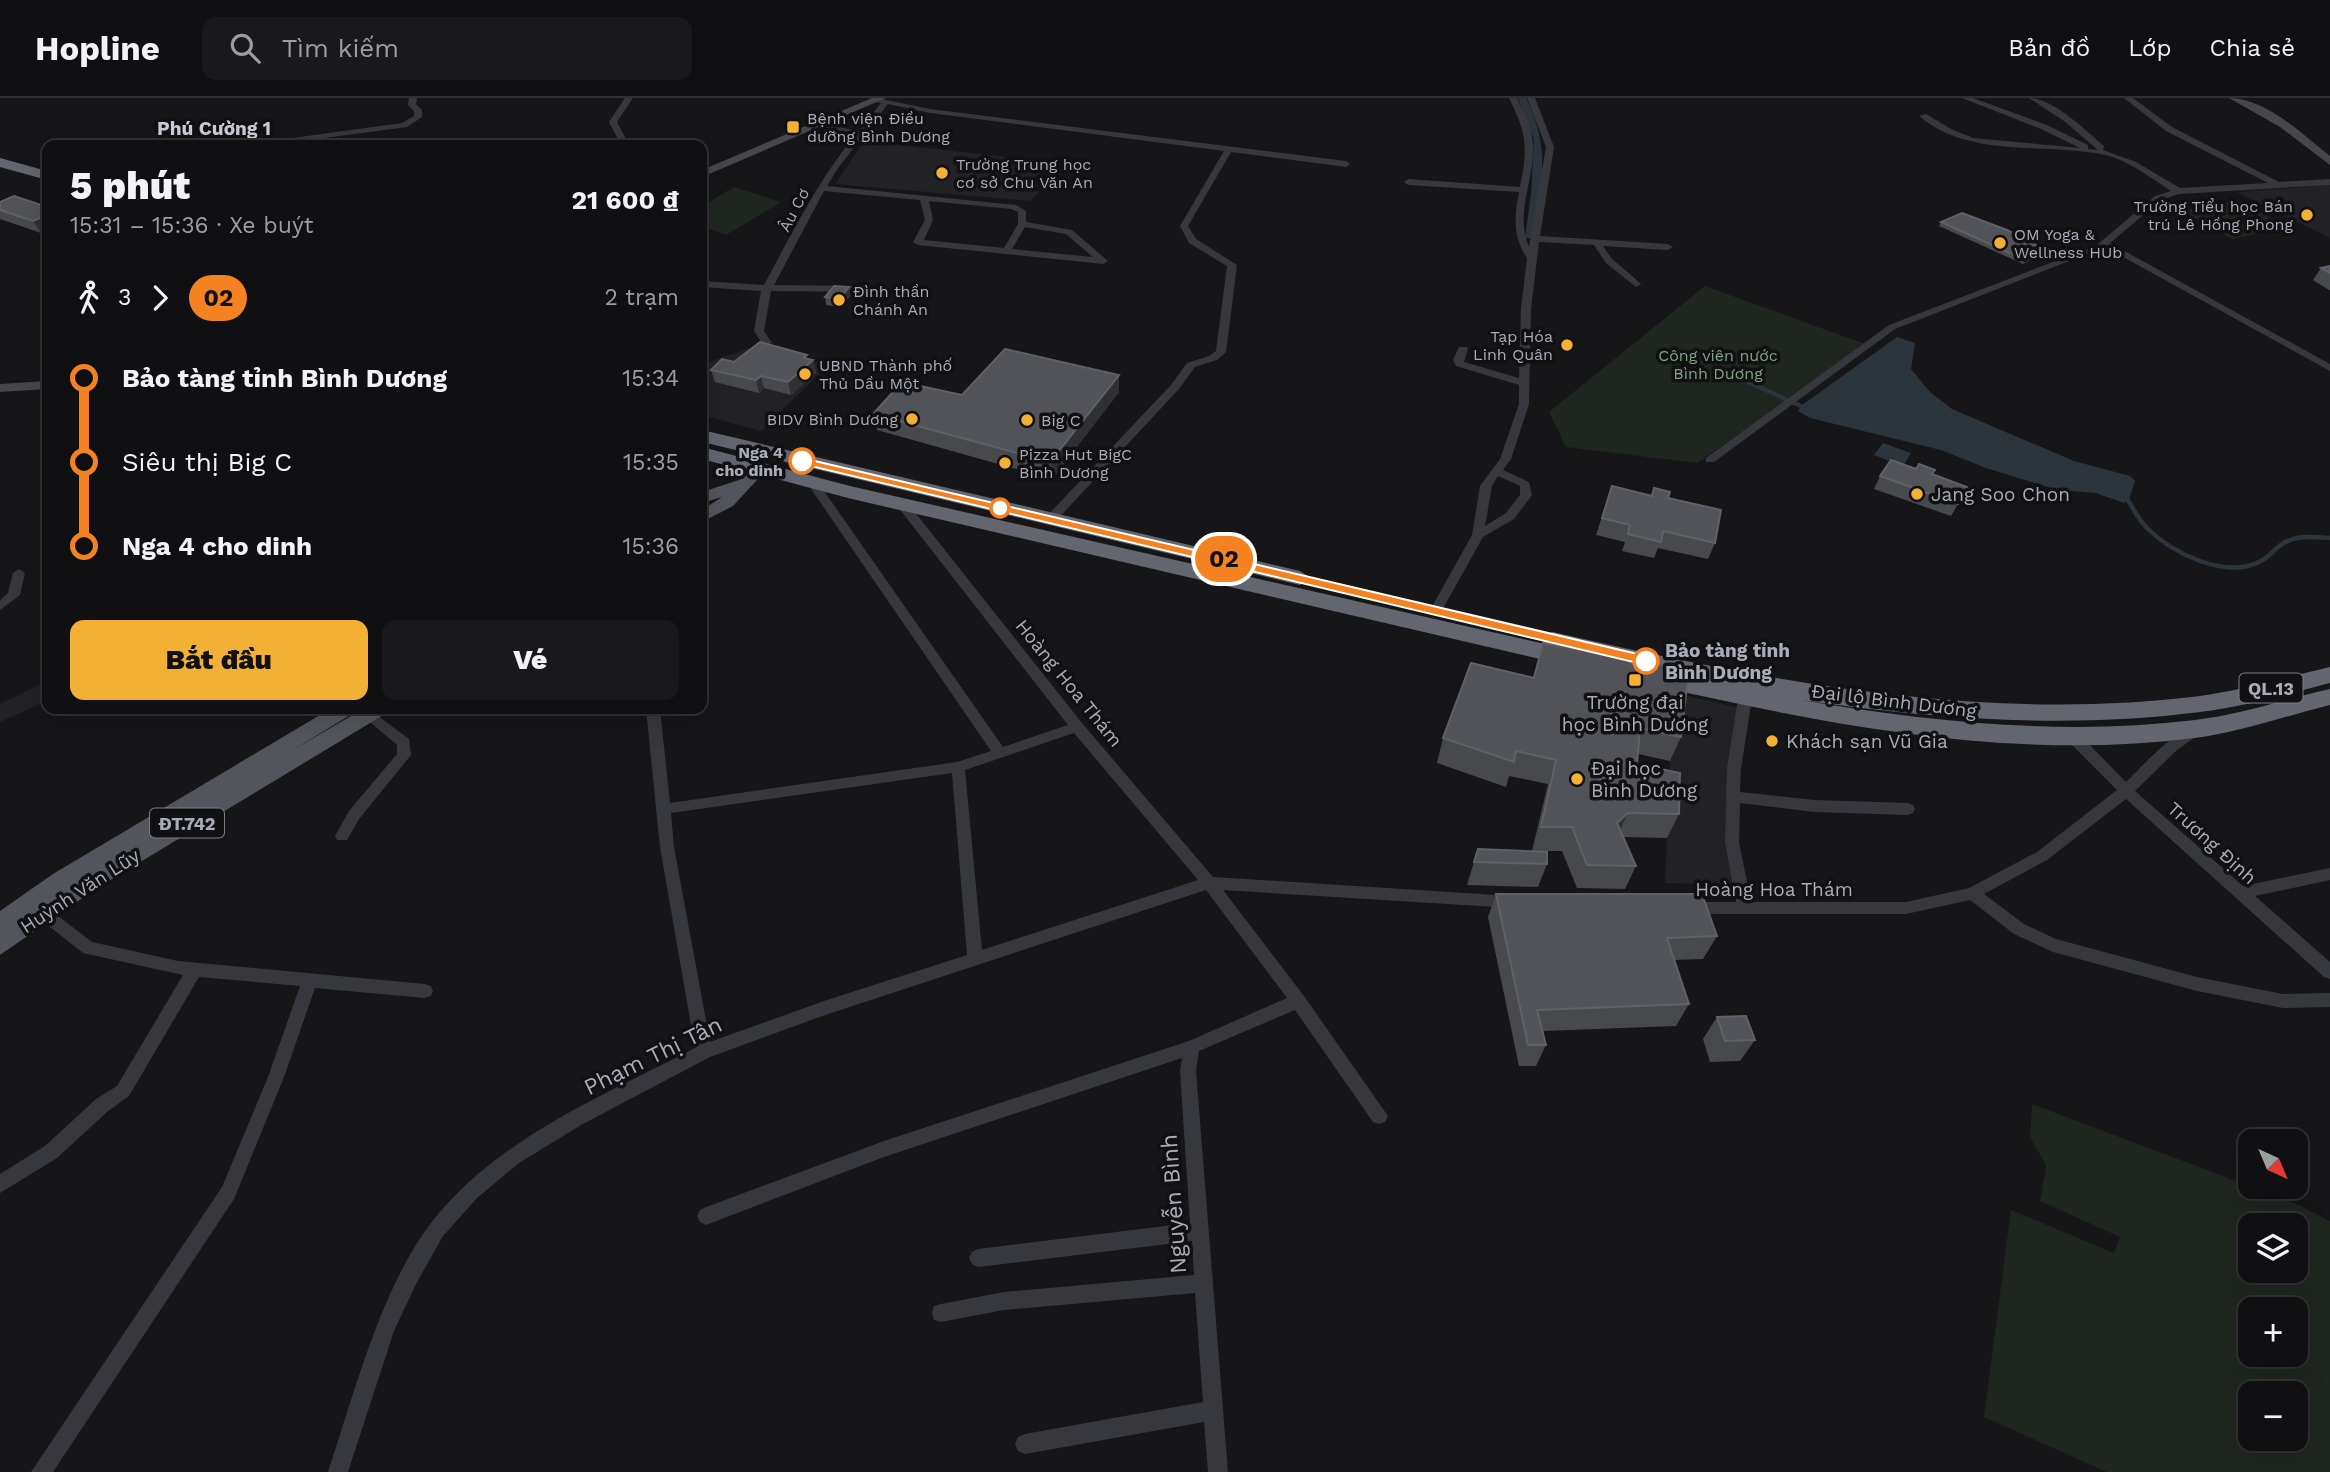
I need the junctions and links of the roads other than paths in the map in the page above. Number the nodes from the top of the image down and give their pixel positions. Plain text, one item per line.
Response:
1 (413, 98) edge
2 (629, 98) edge
3 (1513, 98) edge
4 (1531, 98) edge
5 (1966, 98) edge
6 (2034, 98) edge
7 (2127, 98) edge
8 (2234, 98) edge
9 (882, 100) edge
10 (864, 106) junction
11 (1923, 116) dead end
12 (824, 126) junction
13 (861, 134) junction
14 (308, 140) edge
15 (622, 140) edge
16 (782, 141) junction
17 (2092, 150) junction
18 (1227, 152) junction
19 (2108, 153) junction
20 (0, 162) edge
21 (737, 162) junction
22 (2330, 162) edge
23 (1346, 164) dead end
24 (707, 172) edge
25 (42, 175) edge
26 (0, 178) edge
27 (707, 180) edge
28 (1408, 182) dead end
29 (2330, 182) edge
30 (2276, 184) junction
31 (821, 188) junction
32 (42, 189) edge
33 (1525, 190) junction
34 (2178, 191) junction
35 (924, 199) junction
36 (1023, 224) junction
37 (1538, 239) junction
38 (1597, 243) junction
39 (2104, 243) junction
40 (1668, 247) dead end
41 (1006, 252) junction
42 (1532, 258) junction
43 (1636, 284) dead end
44 (707, 285) edge
45 (768, 286) junction
46 (862, 289) dead end
47 (767, 343) edge
48 (1463, 349) dead end
49 (2330, 368) edge
50 (42, 376) edge
51 (0, 378) edge
52 (1525, 383) junction
53 (42, 385) edge
54 (0, 388) edge
55 (707, 437) edge
56 (707, 455) edge
57 (773, 455) junction
58 (1710, 460) dead end
59 (758, 470) junction
60 (1496, 471) junction
61 (813, 483) junction
62 (740, 485) junction
63 (707, 496) edge
64 (902, 504) junction
65 (707, 514) edge
66 (1050, 520) junction
67 (1478, 536) junction
68 (19, 573) dead end
69 (0, 606) edge
70 (1435, 612) junction
71 (2330, 675) edge
72 (2330, 697) edge
73 (1745, 698) junction
74 (337, 714) edge
75 (368, 714) edge
76 (376, 714) edge
77 (654, 714) edge
78 (2059, 714) junction
79 (1077, 727) junction
80 (2197, 728) junction
81 (2073, 737) junction
82 (1000, 753) junction
83 (958, 767) junction
84 (2126, 791) junction
85 (1733, 797) junction
86 (663, 809) junction
87 (1908, 809) dead end
88 (342, 836) dead end
89 (2330, 874) edge
90 (1209, 883) junction
91 (1972, 893) junction
92 (2240, 893) junction
93 (1534, 904) edge
94 (52, 906) junction
95 (1745, 907) junction
96 (1671, 908) edge
97 (0, 924) edge
98 (0, 945) edge
99 (975, 959) junction
100 (195, 969) junction
101 (2330, 972) edge
102 (309, 982) junction
103 (425, 991) dead end
104 (2330, 1000) edge
105 (1298, 1001) junction
106 (1192, 1047) junction
107 (704, 1052) junction
108 (1379, 1116) dead end
109 (0, 1184) edge
110 (706, 1216) dead end
111 (1200, 1231) junction
112 (978, 1258) dead end
113 (1204, 1283) junction
114 (941, 1313) dead end
115 (1214, 1410) junction
116 (1025, 1444) dead end
117 (41, 1472) edge
118 (338, 1472) edge
119 (1218, 1472) edge

1 - 14 street
2 - 15 street
3 - 33 street
4 - 37 street
5 - 17 street
6 - 19 street
7 - 30 street
8 - 22 main road
9 - 10 main road
9 - 13 street, Âu Cơ
9 - 18 street
10 - 12 main road
10 - 16 main road
11 - 17 street
12 - 13 street
12 - 16 main road
13 - 31 street, Âu Cơ
16 - 21 main road
17 - 19 street
18 - 23 street
18 - 66 street
19 - 34 street
20 - 25 highway
21 - 24 main road
21 - 27 main road
26 - 32 highway
28 - 33 street
29 - 30 street
30 - 34 street
31 - 35 street
31 - 45 street, Âu Cơ
33 - 42 street
34 - 39 street
35 - 36 street
35 - 41 street
36 - 41 street
36 - 41 street
37 - 38 street
37 - 42 street
38 - 40 street
38 - 43 street
39 - 49 street
39 - 58 street
42 - 52 street
44 - 45 street
45 - 46 street
45 - 47 street, Âu Cơ
48 - 52 street
50 - 51 main road
52 - 60 street
53 - 54 main road
55 - 57 highway, Đại lộ Bình Dương / QL.13
56 - 59 highway, Đại lộ Bình Dương / QL.13
57 - 59 highway
57 - 66 highway, Đại lộ Bình Dương / QL.13
59 - 61 highway, Đại lộ Bình Dương / QL.13
59 - 62 main road
60 - 67 street
60 - 67 street
61 - 64 highway, Đại lộ Bình Dương / QL.13
61 - 82 street
62 - 63 main road
62 - 65 main road
64 - 73 highway, Đại lộ Bình Dương / QL.13
64 - 79 street, Hoàng Hoa Thám
66 - 70 highway, Đại lộ Bình Dương / QL.13
67 - 70 street
68 - 69 street
70 - 78 highway, Đại lộ Bình Dương / QL.13
71 - 78 highway, Đại lộ Bình Dương / QL.13
72 - 80 highway, Đại lộ Bình Dương / QL.13
73 - 81 highway, Đại lộ Bình Dương / QL.13
73 - 85 street
74 - 97 main road, Huỳnh Văn Lũy / ĐT.742
75 - 94 main road, Huỳnh Văn Lũy / ĐT.742
76 - 88 street
77 - 86 street
78 - 81 highway
79 - 82 street
79 - 90 street, Hoàng Hoa Thám
80 - 81 highway, Đại lộ Bình Dương / QL.13
80 - 84 street, Hoàng Hoa Thám
81 - 84 street, Trương Định
82 - 83 street
83 - 86 street
83 - 99 street
84 - 91 street, Hoàng Hoa Thám
84 - 92 street, Trương Định
85 - 87 street
85 - 95 street
86 - 107 street
89 - 92 street
90 - 93 street
90 - 99 street, Phạm Thị Tân
90 - 105 street, Hoàng Hoa Thám
91 - 95 street, Hoàng Hoa Thám
91 - 104 street
92 - 101 street, Trương Định
94 - 98 main road, Huỳnh Văn Lũy / ĐT.742
94 - 100 street
95 - 96 street, Hoàng Hoa Thám
99 - 107 street, Phạm Thị Tân
100 - 102 street
100 - 109 street
102 - 103 street
102 - 117 street
105 - 106 street
105 - 108 street, Hoàng Hoa Thám
106 - 110 street
106 - 111 street, Nguyễn Bình
107 - 118 street, Phạm Thị Tân
111 - 112 street
111 - 113 street, Nguyễn Bình
113 - 114 street
113 - 115 street, Nguyễn Bình
115 - 116 street
115 - 119 street, Nguyễn Bình

